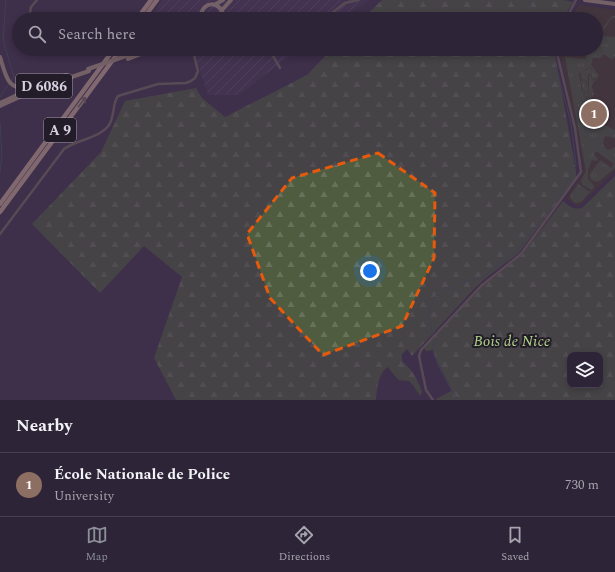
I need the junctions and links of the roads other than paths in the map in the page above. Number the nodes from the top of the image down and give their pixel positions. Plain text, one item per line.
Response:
1 (37, 0) edge
2 (151, 0) edge
3 (157, 0) edge
4 (223, 0) edge
5 (231, 0) edge
6 (358, 0) edge
7 (576, 0) edge
8 (585, 0) edge
9 (602, 0) edge
10 (615, 3) edge
11 (216, 4) junction
12 (222, 10) joint
13 (30, 12) dead end
14 (142, 12) edge
15 (148, 12) edge
16 (202, 12) edge
17 (333, 12) edge
18 (570, 12) edge
19 (109, 56) edge
20 (116, 56) edge
21 (132, 56) edge
22 (194, 56) edge
23 (273, 56) edge
24 (558, 56) edge
25 (0, 57) edge
26 (129, 57) joint
27 (280, 68) dead end
28 (88, 70) junction
29 (53, 80) junction
30 (0, 103) edge
31 (0, 106) edge
32 (0, 204) edge
33 (0, 212) edge
34 (0, 234) edge
35 (434, 400) edge

1 - 13 street
2 - 14 highway
3 - 15 highway
4 - 11 main road
5 - 12 main road
6 - 17 street
7 - 18 street
8 - 10 main road
9 - 10 main road
11 - 12 main road
11 - 16 main road
19 - 32 highway, A 9
33 -> 20 highway, A 9
21 - 26 main road, D 6086
22 - 34 street
23 - 27 street
24 - 35 street
25 - 29 main road
26 - 28 main road, D 6086, bridge
28 - 29 main road, D 6086
28 - 31 main road, D 6086
29 - 30 main road, D 6086

